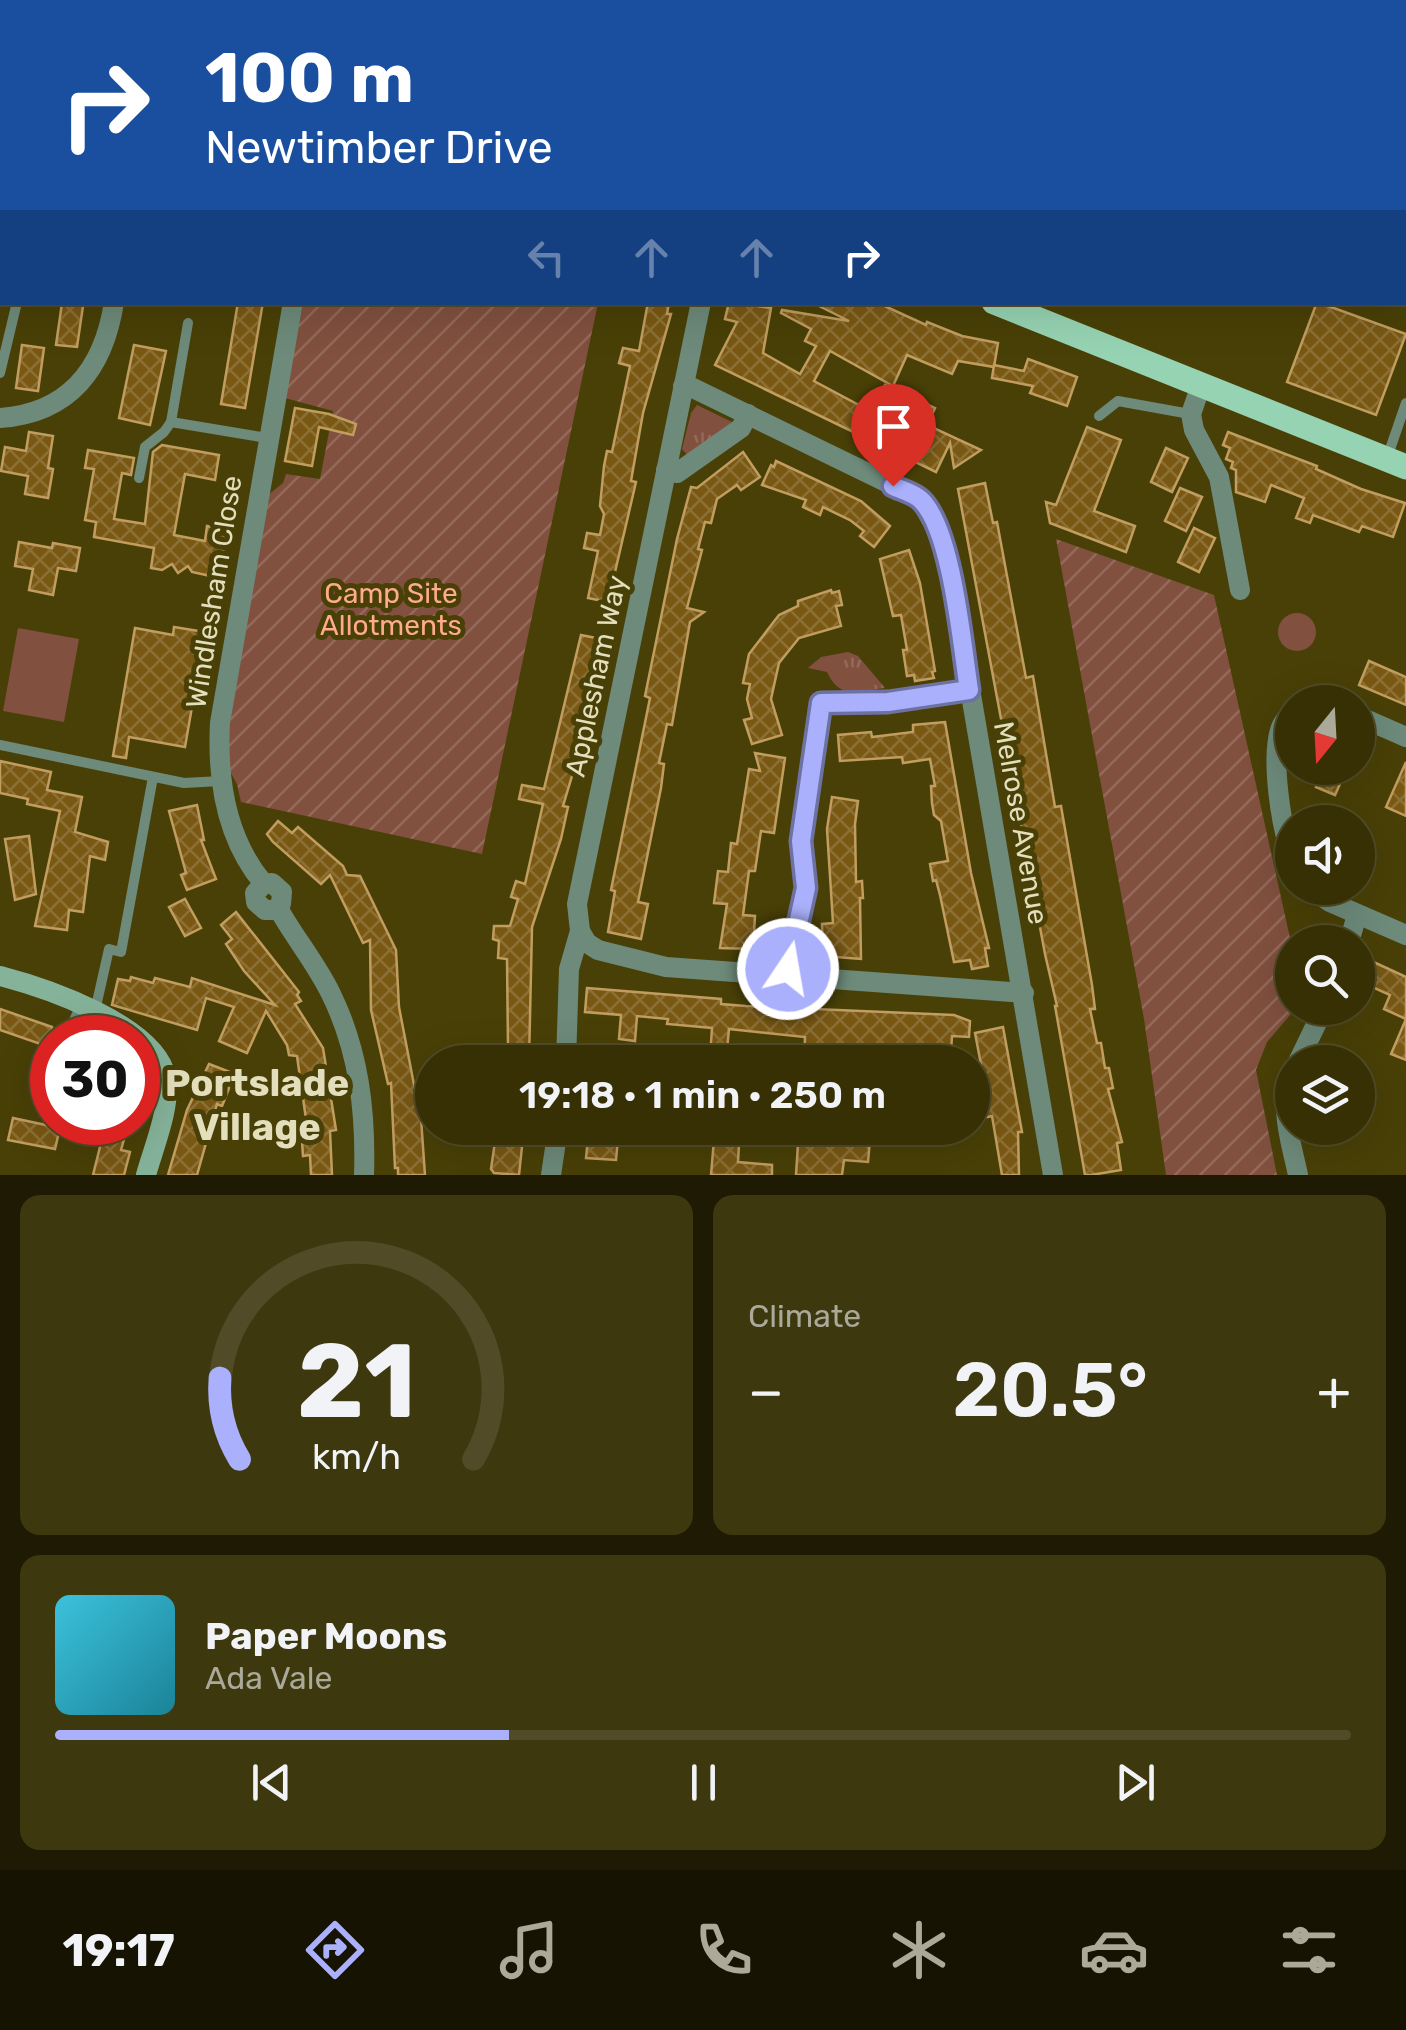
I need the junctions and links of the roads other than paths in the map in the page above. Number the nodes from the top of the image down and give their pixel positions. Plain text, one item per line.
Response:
1 (16, 305) edge
2 (113, 305) edge
3 (292, 305) edge
4 (699, 305) edge
5 (1001, 305) edge
6 (188, 324) dead end
7 (0, 373) edge
8 (1201, 385) junction
9 (683, 386) junction
10 (1406, 403) edge
11 (748, 414) junction
12 (1191, 414) junction
13 (1099, 416) dead end
14 (0, 418) edge
15 (170, 422) junction
16 (267, 438) junction
17 (1396, 463) edge
18 (666, 470) junction
19 (139, 478) dead end
20 (1240, 590) dead end
21 (969, 690) junction
22 (1375, 723) edge
23 (1406, 737) edge
24 (0, 745) edge
25 (153, 777) junction
26 (221, 781) junction
27 (1339, 905) edge
28 (1357, 916) junction
29 (1354, 925) edge
30 (580, 931) junction
31 (1406, 936) edge
32 (0, 976) edge
33 (788, 977) junction
34 (1024, 993) junction
35 (88, 1009) junction
36 (83, 1015) edge
37 (567, 1045) edge
38 (555, 1145) edge
39 (1292, 1145) edge
40 (146, 1175) edge
41 (364, 1175) edge
42 (551, 1175) edge
43 (1054, 1175) edge
44 (1298, 1175) edge

1 - 7 lane
2 - 14 street
3 - 16 street, Windlesham Close
4 - 9 street, Applesham Way
5 - 8 main road
6 - 15 lane
8 - 12 street
8 - 17 main road
9 - 11 street, Melrose Avenue
9 - 18 street, Applesham Way
10 - 17 lane
11 - 18 street
11 - 21 street, Melrose Avenue
12 - 13 lane
12 - 20 street
15 - 16 lane
15 - 19 lane
16 - 26 street, Windlesham Close
18 - 30 street, Applesham Way
21 - 33 street
21 - 34 street, Melrose Avenue
22 - 23 street
24 - 25 lane
25 - 26 lane
25 - 35 lane
26 - 41 street, Windlesham Close
27 - 28 street
28 - 29 street
28 - 31 street
30 - 33 street
30 - 37 street, Applesham Way
32 - 35 street
33 - 34 street
34 - 43 street, Melrose Avenue
35 - 36 lane
35 - 40 street
38 - 42 street
39 - 44 street

